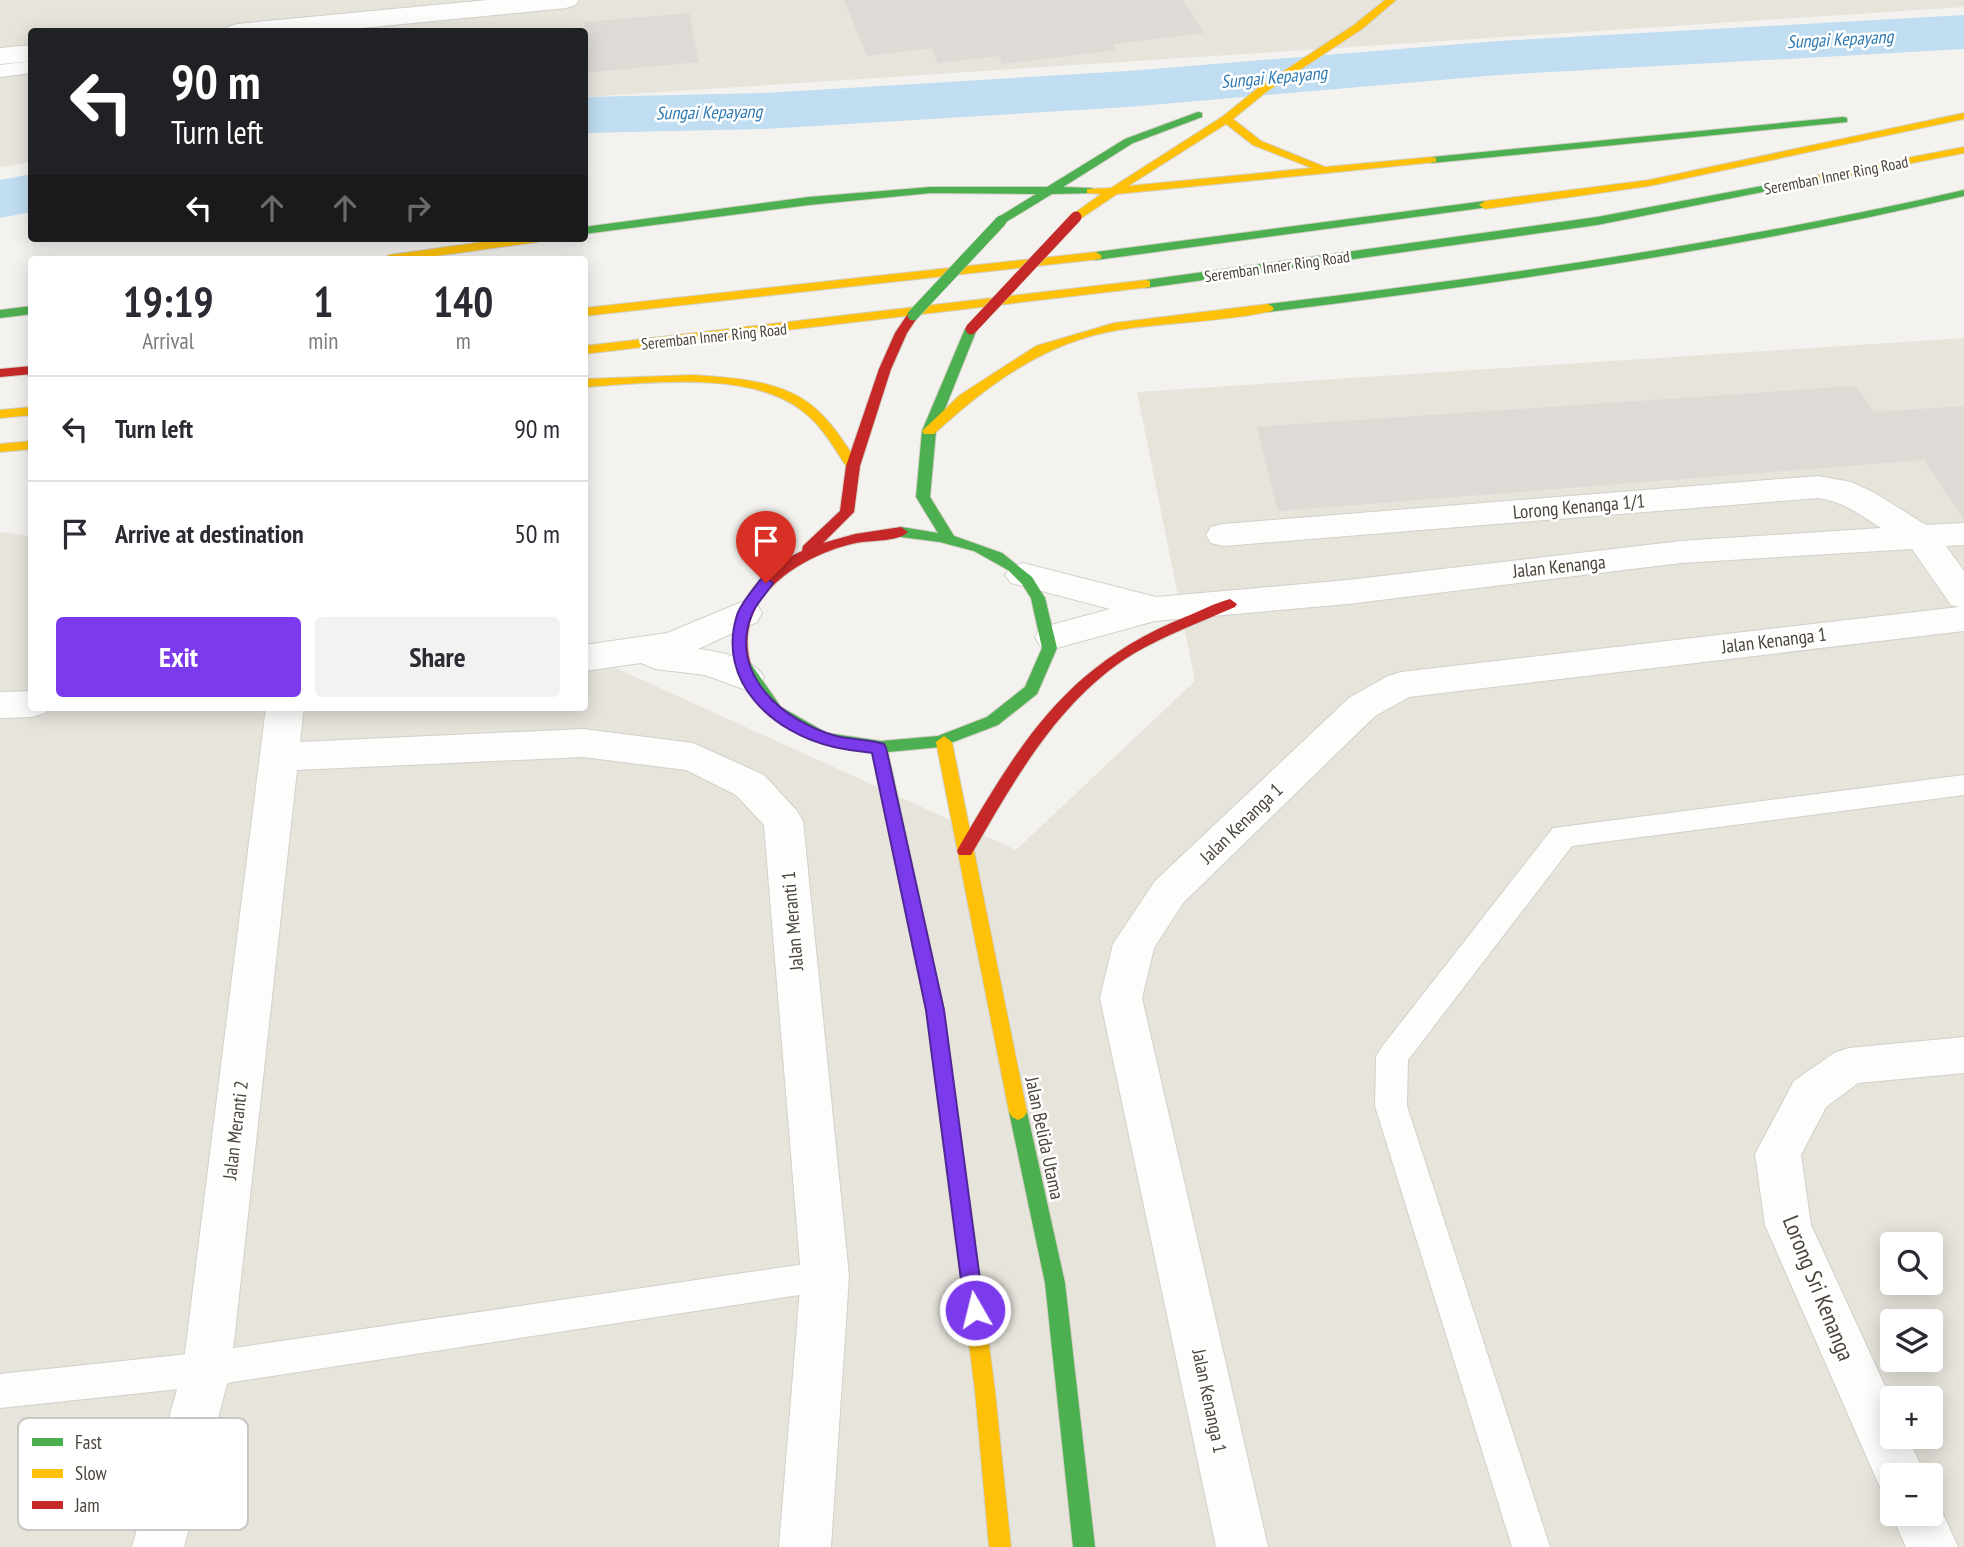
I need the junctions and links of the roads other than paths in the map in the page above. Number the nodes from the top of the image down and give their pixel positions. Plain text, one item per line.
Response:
1 (566, 0) edge
2 (1391, 0) edge
3 (278, 28) edge
4 (28, 52) edge
5 (0, 56) edge
6 (28, 68) edge
7 (0, 71) edge
8 (1262, 90) junction
9 (1964, 107) edge
10 (1894, 114) dead end
11 (1964, 116) edge
12 (1226, 119) junction
13 (1853, 119) dead end
14 (1964, 150) edge
15 (1336, 171) junction
16 (1114, 191) junction
17 (1045, 192) junction
18 (1964, 193) edge
19 (588, 230) edge
20 (509, 242) edge
21 (410, 256) edge
22 (28, 310) edge
23 (588, 312) edge
24 (0, 314) edge
25 (588, 350) edge
26 (28, 370) edge
27 (0, 373) edge
28 (588, 383) edge
29 (28, 411) edge
30 (0, 414) edge
31 (929, 431) junction
32 (28, 445) edge
33 (0, 448) edge
34 (853, 466) junction
35 (1223, 534) dead end
36 (1964, 534) edge
37 (948, 538) junction
38 (1923, 539) junction
39 (799, 557) junction
40 (1023, 575) junction
41 (1964, 597) edge
42 (1230, 604) junction
43 (1155, 608) junction
44 (744, 613) junction
45 (1964, 619) edge
46 (1053, 636) junction
47 (625, 654) junction
48 (588, 658) edge
49 (746, 677) junction
50 (28, 704) edge
51 (0, 705) edge
52 (285, 711) edge
53 (944, 742) junction
54 (878, 748) junction
55 (279, 757) junction
56 (1964, 785) edge
57 (965, 851) junction
58 (1964, 1055) edge
59 (825, 1276) junction
60 (207, 1369) junction
61 (0, 1391) edge
62 (194, 1418) edge
63 (1895, 1463) edge
64 (1922, 1526) edge
65 (163, 1530) edge
66 (158, 1547) edge
67 (805, 1547) edge
68 (1000, 1547) edge
69 (1084, 1547) edge
70 (1242, 1547) edge
71 (1531, 1547) edge
72 (1932, 1547) edge

1 - 3 street
2 - 8 main road
4 - 5 street
6 - 7 lane
8 - 12 main road
8 - 17 main road
9 - 10 main road
11 - 23 main road, Seremban Inner Ring Road
12 - 15 main road
12 - 16 main road
13 - 15 main road
14 - 25 main road, Seremban Inner Ring Road
15 - 16 main road
16 - 17 main road
16 - 31 main road, bridge
17 - 19 main road
17 - 34 main road, bridge
18 - 31 main road
20 - 21 main road
22 - 24 main road
26 - 27 main road
28 - 34 main road
29 - 30 main road
31 - 37 main road
32 - 33 main road
34 - 39 main road
35 - 38 street, Lorong Kenanga 1/1
36 - 38 street, Jalan Kenanga
37 - 39 main road
37 - 40 main road
38 - 41 street
38 - 42 street, Jalan Kenanga
39 - 44 main road
40 - 43 street, Jalan Kenanga
40 - 46 main road
42 - 43 street, Jalan Kenanga
42 - 57 main road
43 - 46 street, Jalan Kenanga
44 - 47 street
44 - 49 main road
45 - 70 street, Jalan Kenanga 1
46 - 53 main road
47 - 48 street
47 - 49 street
49 - 54 main road
50 - 51 street
52 - 55 street, Jalan Meranti 2
53 - 54 main road
53 - 57 main road, Jalan Belida Utama
54 - 68 main road
55 - 59 street, Jalan Meranti 1
55 - 60 street, Jalan Meranti 2
56 - 71 lane
57 - 69 main road, Jalan Belida Utama
58 - 63 street, Lorong Sri Kenanga
59 - 60 lane
59 - 67 street, Jalan Meranti 1
60 - 61 lane
60 - 62 street, Jalan Meranti 2
64 - 72 street
65 - 66 street, Jalan Meranti 2

